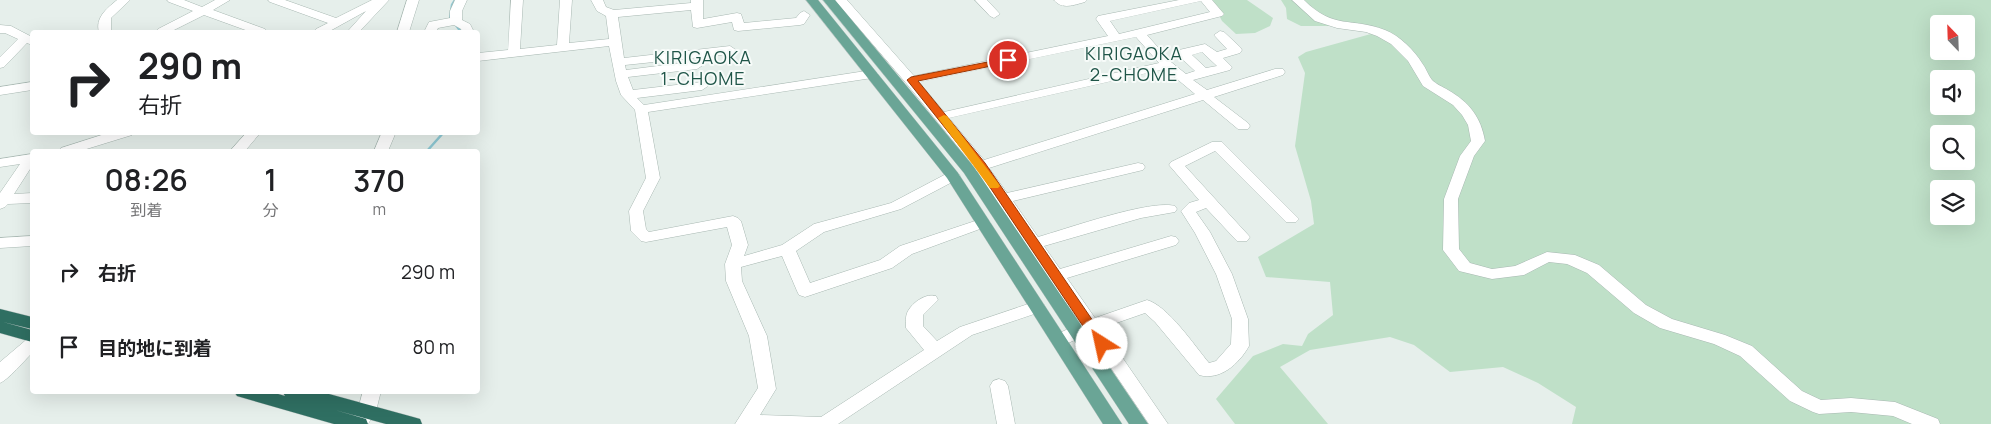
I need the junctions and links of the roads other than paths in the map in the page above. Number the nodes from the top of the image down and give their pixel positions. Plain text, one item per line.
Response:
1 (124, 0) edge
2 (173, 0) edge
3 (224, 0) edge
4 (274, 0) edge
5 (382, 0) edge
6 (413, 0) edge
7 (461, 0) edge
8 (517, 0) edge
9 (566, 0) edge
10 (597, 0) edge
11 (812, 0) edge
12 (829, 0) edge
13 (842, 0) edge
14 (981, 0) edge
15 (1060, 0) edge
16 (1081, 0) edge
17 (1196, 0) edge
18 (1206, 0) edge
19 (1298, 0) edge
20 (697, 3) edge
21 (204, 11) junction
22 (612, 14) junction
23 (804, 14) dead end
24 (994, 14) dead end
25 (456, 21) junction
26 (337, 22) junction
27 (0, 29) edge
28 (104, 30) edge
29 (168, 30) edge
30 (256, 30) edge
31 (323, 30) edge
32 (355, 30) edge
33 (404, 30) edge
34 (431, 30) edge
35 (467, 30) edge
36 (1139, 33) junction
37 (1220, 35) dead end
38 (1116, 38) junction
39 (29, 39) edge
40 (614, 42) junction
41 (563, 48) junction
42 (730, 50) dead end
43 (514, 53) junction
44 (480, 57) edge
45 (1214, 57) junction
46 (0, 64) edge
47 (697, 65) dead end
48 (1167, 65) junction
49 (621, 68) junction
50 (1279, 72) dead end
51 (1204, 73) junction
52 (872, 74) junction
53 (1185, 78) junction
54 (911, 80) junction
55 (30, 86) edge
56 (702, 86) dead end
57 (0, 91) edge
58 (628, 95) junction
59 (1207, 96) junction
60 (641, 109) junction
61 (942, 116) junction
62 (1243, 126) dead end
63 (118, 135) edge
64 (253, 135) edge
65 (389, 135) edge
66 (72, 149) edge
67 (239, 149) edge
68 (382, 149) edge
69 (30, 158) edge
70 (0, 163) edge
71 (1138, 167) dead end
72 (975, 168) junction
73 (26, 174) edge
74 (953, 176) junction
75 (30, 198) edge
76 (1003, 199) junction
77 (2, 202) edge
78 (1209, 202) junction
79 (1170, 209) dead end
80 (1292, 219) dead end
81 (983, 223) junction
82 (1242, 237) dead end
83 (30, 241) edge
84 (1171, 241) dead end
85 (0, 243) edge
86 (1034, 244) junction
87 (787, 249) junction
88 (733, 264) junction
89 (1055, 276) junction
90 (930, 300) dead end
91 (1037, 308) junction
92 (0, 315) edge
93 (30, 323) edge
94 (0, 328) edge
95 (1084, 329) junction
96 (30, 336) edge
97 (1059, 340) junction
98 (30, 345) edge
99 (936, 351) junction
100 (2, 366) edge
101 (999, 386) dead end
102 (256, 394) edge
103 (298, 394) edge
104 (371, 394) edge
105 (360, 421) edge
106 (745, 423) edge
107 (413, 424) edge
108 (1006, 424) edge
109 (1113, 424) edge
110 (1139, 424) edge
111 (1159, 424) edge
112 (1931, 424) edge

1 - 28 street
2 - 21 street
3 - 21 street
4 - 26 street
5 - 26 street
5 - 32 street
6 - 33 street
7 - 25 street
8 - 43 street
9 - 41 street
10 - 22 street
11 - 52 main road
12 - 72 main road
13 - 54 street
14 - 24 street
15 - 16 street
17 - 38 street
18 - 36 street
19 - 112 street
20 - 22 street
20 - 23 street
21 - 29 street
21 - 30 street
22 - 40 street
25 - 34 street
25 - 35 street
26 - 31 street
27 - 39 street
36 - 38 street
36 - 48 street
37 - 45 street
38 - 54 street
39 - 46 street
40 - 41 street
40 - 49 street
41 - 43 street
42 - 49 street
43 - 44 street
45 - 51 street
45 - 51 street
47 - 49 street
48 - 53 street
48 - 61 street
49 - 58 street
50 - 59 street
51 - 53 street
52 - 60 street
52 - 74 main road
53 - 59 street
54 - 61 street
55 - 57 street
56 - 58 street
58 - 60 street
59 - 62 street
59 - 72 street
60 - 88 street
61 - 72 street
63 - 66 street
64 - 67 street
65 - 68 street
69 - 70 street
71 - 76 street
72 - 76 street
72 - 95 main road
73 - 77 street
74 - 81 main road
74 - 87 street
75 - 77 street
76 - 86 street
78 - 80 street
78 - 82 street
78 - 95 street
79 - 86 street
81 - 87 street
81 - 91 main road
83 - 85 street
84 - 89 street
86 - 89 street
87 - 88 street
88 - 106 street
89 - 95 street
90 - 99 street
91 - 97 main road
91 - 99 street
92 - 93 highway
94 - 96 highway
95 - 97 street
95 - 110 main road
95 - 111 street
97 - 109 main road
98 - 100 street
99 - 106 street
101 - 108 street
102 - 105 highway
103 - 105 highway
104 - 105 street
105 - 107 highway

